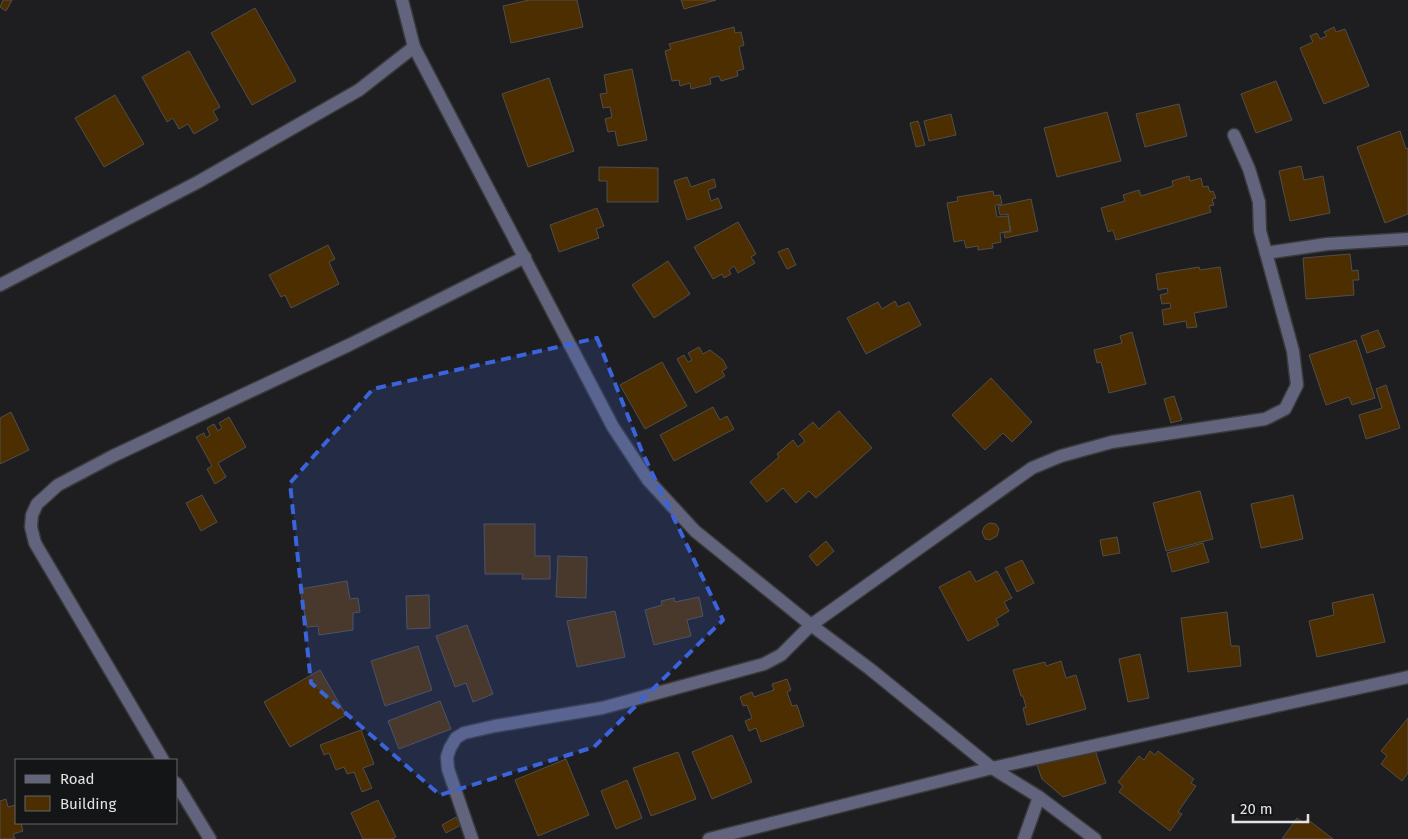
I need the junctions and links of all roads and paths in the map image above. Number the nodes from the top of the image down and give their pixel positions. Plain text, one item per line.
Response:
1 (402, 0) edge
2 (414, 48) junction
3 (1234, 135) dead end
4 (1408, 239) edge
5 (1266, 252) junction
6 (525, 257) junction
7 (0, 285) edge
8 (811, 625) junction
9 (1408, 677) edge
10 (162, 759) edge
11 (992, 768) junction
12 (178, 786) edge
13 (1039, 797) junction
14 (210, 839) edge
15 (472, 839) edge
16 (709, 839) edge
17 (1024, 839) edge
18 (1095, 839) edge

1 - 2 street
2 - 6 street
2 - 7 street
3 - 5 street
4 - 5 street
5 - 8 street
6 - 8 street
6 - 10 street
8 - 11 street
8 - 15 street
9 - 11 street
11 - 13 street
11 - 16 street
12 - 14 street
13 - 17 street
13 - 18 street

